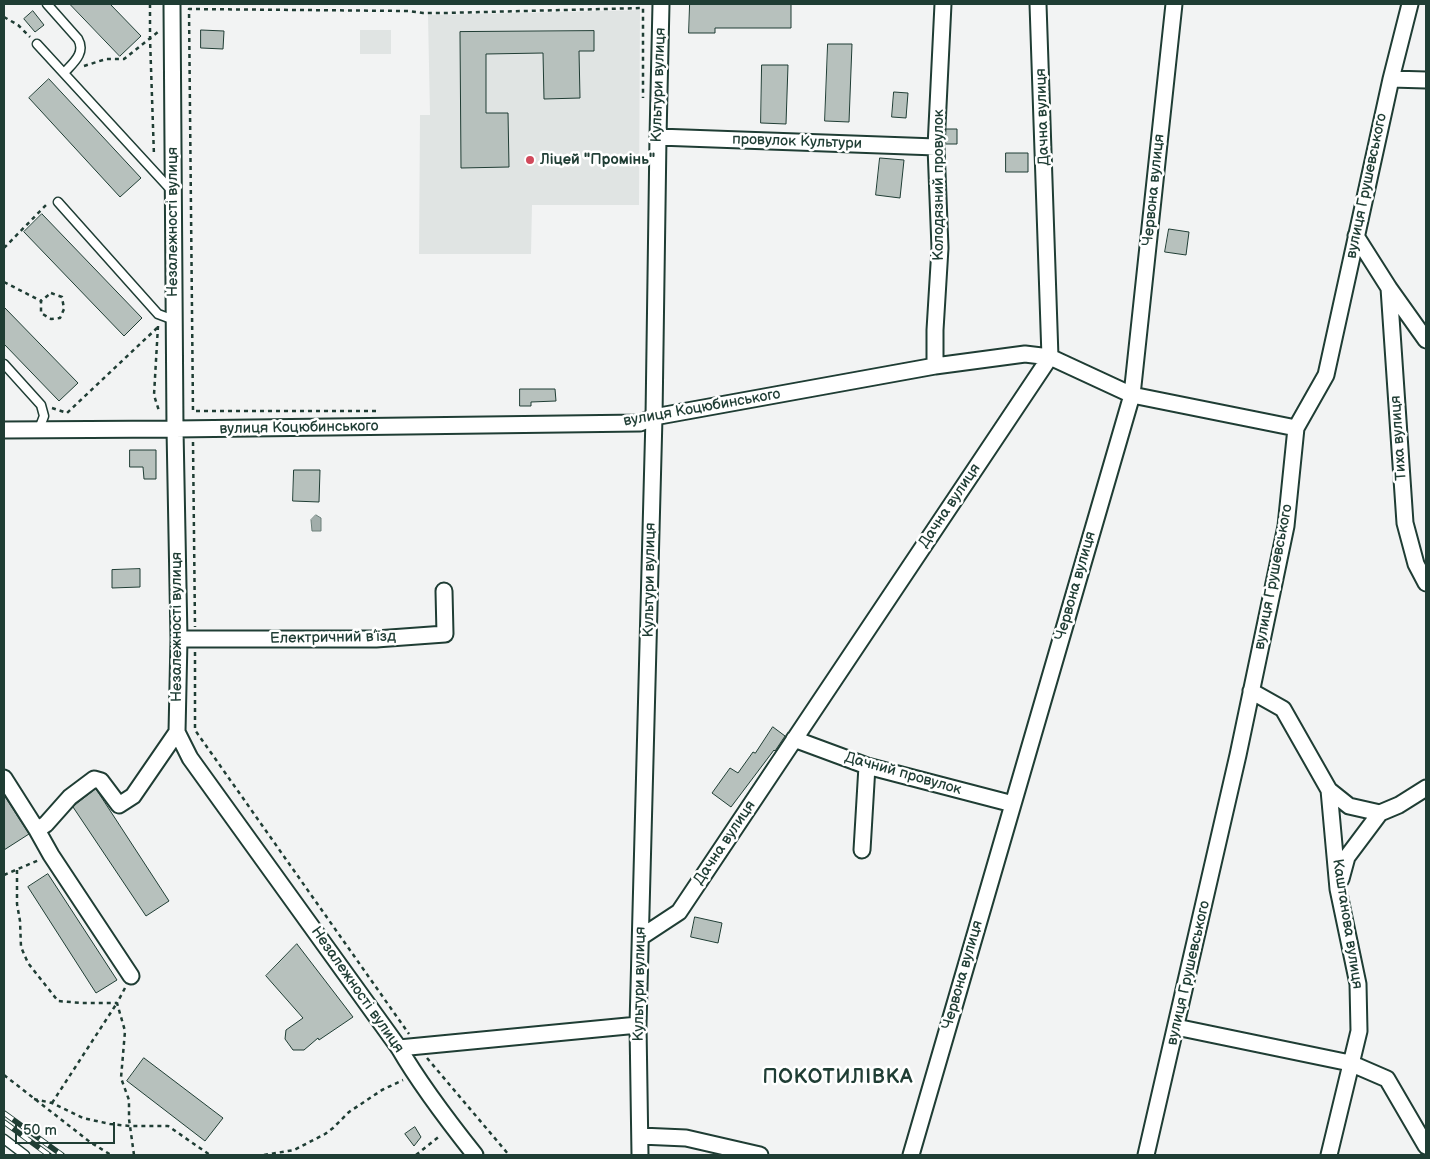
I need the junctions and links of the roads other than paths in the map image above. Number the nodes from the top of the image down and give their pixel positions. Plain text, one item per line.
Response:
1 (46, 4) edge
2 (172, 4) edge
3 (662, 4) edge
4 (943, 4) edge
5 (1038, 4) edge
6 (1174, 4) edge
7 (1410, 4) edge
8 (37, 44) road end
9 (67, 70) junction
10 (1391, 79) junction
11 (1426, 80) edge
12 (658, 137) junction
13 (936, 147) junction
14 (173, 192) junction
15 (58, 202) road end
16 (1356, 236) junction
17 (1389, 288) junction
18 (174, 320) junction
19 (1426, 340) edge
20 (1050, 357) junction
21 (4, 364) edge
22 (935, 366) junction
23 (1132, 395) junction
24 (654, 417) junction
25 (1296, 428) junction
26 (38, 429) junction
27 (174, 429) junction
28 (4, 430) edge
29 (1426, 583) edge
30 (444, 591) dead end
31 (179, 639) junction
32 (1252, 691) junction
33 (177, 732) junction
34 (794, 739) junction
35 (867, 766) junction
36 (4, 778) edge
37 (1426, 788) edge
38 (1329, 790) junction
39 (1013, 804) junction
40 (1380, 814) junction
41 (37, 830) junction
42 (862, 850) dead end
43 (1338, 889) junction
44 (641, 937) junction
45 (131, 976) road end
46 (638, 1025) junction
47 (1176, 1027) junction
48 (398, 1048) junction
49 (1350, 1064) junction
50 (640, 1136) junction
51 (4, 1139) edge
52 (1426, 1146) edge
53 (25, 1155) edge
54 (475, 1155) edge
55 (640, 1155) edge
56 (760, 1155) edge
57 (911, 1155) edge
58 (1146, 1155) edge
59 (1329, 1155) edge

1 - 9 lane
2 - 14 street, Незалежності вулиця
3 - 12 street, Культури вулиця
4 - 13 street, Колодязний провулок
5 - 20 street, Дачна вулиця
6 - 23 street, Червона вулиця
7 - 10 street, вулиця Грушевського
8 - 9 lane
9 - 14 lane
10 - 11 street
10 - 16 street, вулиця Грушевського
12 - 13 street, провулок Культури
12 - 24 street, Культури вулиця
13 - 22 street, Колодязний провулок
14 - 18 street, Незалежності вулиця
15 - 18 lane
16 - 17 street
16 - 25 street, вулиця Грушевського
17 - 19 street
17 - 29 street, Тиха вулиця
18 - 27 street, Незалежності вулиця
20 - 22 street, вулиця Коцюбинського
20 - 23 street, вулиця Коцюбинського
20 - 34 street, Дачна вулиця
21 - 26 lane
22 - 24 street, вулиця Коцюбинського
23 - 25 street, вулиця Коцюбинського
23 - 39 street, Червона вулиця
24 - 27 street, вулиця Коцюбинського
24 - 44 street, Культури вулиця
25 - 32 street, вулиця Грушевського
26 - 27 street, вулиця Коцюбинського
26 - 28 street, вулиця Коцюбинського
27 - 31 street, Незалежності вулиця
30 - 31 street, Електричний в’їзд
31 - 33 street, Незалежності вулиця
32 - 38 street, Каштанова вулиця
32 - 47 street, вулиця Грушевського
33 - 41 street
33 - 48 street, Незалежності вулиця
34 - 35 street, Дачний провулок
34 - 44 street, Дачна вулиця
35 - 39 street, Дачний провулок
35 - 42 street
36 - 41 street
37 - 40 street
38 - 40 street
38 - 43 street, Каштанова вулиця
39 - 57 street, Червона вулиця
40 - 43 street
41 - 45 street
43 - 49 street, Каштанова вулиця
44 - 46 street, Культури вулиця
46 - 48 street
46 - 50 street, Культури вулиця
47 - 49 street
47 - 58 street, вулиця Грушевського
48 - 54 street, Незалежності вулиця
49 - 52 street
49 - 59 street, Каштанова вулиця
50 - 55 street, Культури вулиця
50 - 56 street
51 - 53 lane

